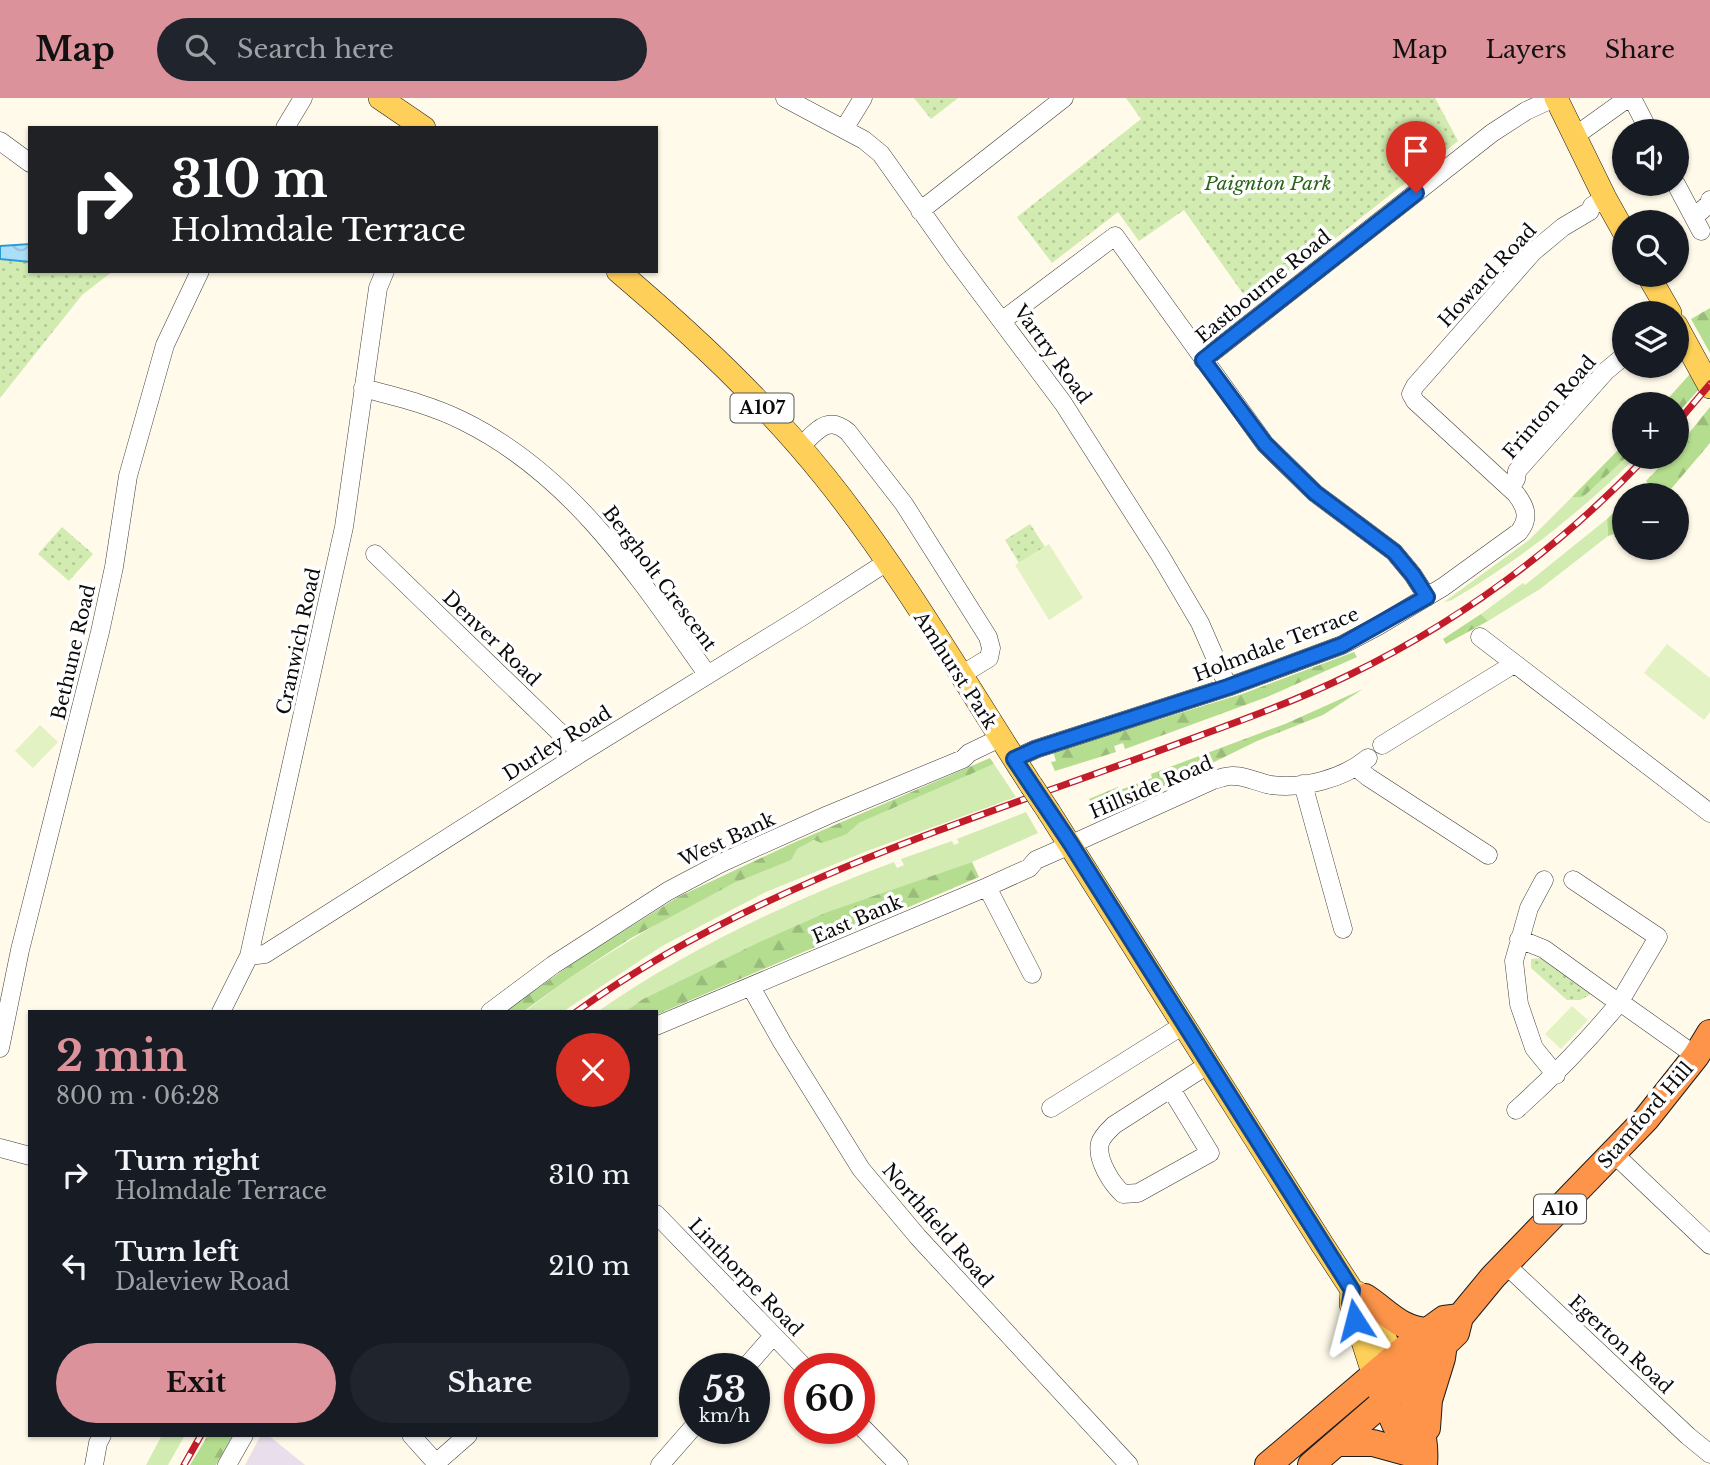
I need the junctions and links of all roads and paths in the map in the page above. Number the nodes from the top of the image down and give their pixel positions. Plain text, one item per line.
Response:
1 (303, 98) edge
2 (380, 98) edge
3 (785, 98) edge
4 (863, 98) edge
5 (1064, 98) edge
6 (1555, 98) edge
7 (1630, 98) edge
8 (1642, 119) edge
9 (286, 126) edge
10 (421, 126) edge
11 (844, 129) junction
12 (1575, 136) junction
13 (0, 141) edge
14 (28, 162) edge
15 (1682, 196) edge
16 (1605, 198) junction
17 (1710, 200) edge
18 (920, 211) junction
19 (1612, 211) edge
20 (199, 273) edge
21 (384, 273) edge
22 (620, 273) edge
23 (1003, 320) junction
24 (1689, 349) edge
25 (1203, 360) junction
26 (1612, 367) edge
27 (1710, 387) edge
28 (363, 388) junction
29 (800, 447) junction
30 (1510, 488) junction
31 (375, 554) dead end
32 (887, 562) junction
33 (1427, 597) junction
34 (1480, 637) dead end
35 (1514, 664) junction
36 (707, 674) junction
37 (961, 676) junction
38 (1228, 687) junction
39 (1000, 738) junction
40 (1382, 746) dead end
41 (581, 753) junction
42 (1014, 759) junction
43 (1303, 784) junction
44 (1710, 813) edge
45 (1071, 844) junction
46 (1488, 855) dead end
47 (1544, 880) dead end
48 (1573, 880) dead end
49 (987, 887) junction
50 (1343, 929) dead end
51 (1519, 939) junction
52 (249, 957) junction
53 (1032, 974) dead end
54 (751, 986) junction
55 (1619, 1003) junction
56 (222, 1010) edge
57 (493, 1010) edge
58 (1185, 1024) junction
59 (658, 1025) edge
60 (1704, 1047) edge
61 (0, 1048) edge
62 (1209, 1064) junction
63 (1556, 1075) junction
64 (1171, 1089) junction
65 (1051, 1108) dead end
66 (1516, 1110) dead end
67 (0, 1147) edge
68 (1614, 1154) junction
69 (28, 1155) edge
70 (658, 1218) edge
71 (1710, 1245) edge
72 (1505, 1264) junction
73 (1359, 1294) junction
74 (773, 1336) junction
75 (1436, 1337) junction
76 (758, 1353) edge
77 (790, 1353) edge
78 (1400, 1370) junction
79 (1374, 1376) junction
80 (1385, 1401) junction
81 (101, 1437) edge
82 (243, 1437) edge
83 (413, 1437) edge
84 (466, 1437) edge
85 (875, 1440) edge
86 (679, 1443) edge
87 (1337, 1443) junction
88 (1710, 1454) edge
89 (1421, 1458) edge
90 (437, 1464) edge
91 (94, 1465) edge
92 (227, 1465) edge
93 (660, 1465) edge
94 (899, 1465) edge
95 (1129, 1465) edge
96 (1268, 1465) edge
97 (1311, 1465) edge

1 - 9 street
2 - 10 main road
3 - 11 street, Vartry Road
4 - 11 street
5 - 18 street
6 - 12 main road
6 - 25 street, Eastbourne Road
7 - 8 street
7 - 12 street
11 - 18 street, Vartry Road
12 - 16 main road
13 - 14 street
15 - 17 street
16 - 19 main road
16 - 30 street, Howard Road
18 - 23 street, Vartry Road
20 - 61 street, Bethune Road
21 - 28 street, Cranwich Road
22 - 29 main road, Amhurst Park / A107
23 - 25 street
23 - 38 street, Vartry Road
24 - 27 main road
25 - 33 street
26 - 30 street, Frinton Road
28 - 36 street, Bergholt Crescent
28 - 52 street, Cranwich Road
29 - 32 main road, Amhurst Park / A107
29 - 37 street
30 - 33 street, Holmdale Terrace
31 - 41 street, Denver Road
32 - 36 street, Durley Road
32 - 37 main road, Amhurst Park / A107
33 - 38 street, Holmdale Terrace
34 - 35 street
35 - 40 street
35 - 44 street
36 - 41 street, Durley Road
37 - 39 main road, Amhurst Park / A107
38 - 42 street, Holmdale Terrace
39 - 42 main road, Amhurst Park / A107
39 - 57 street, West Bank
41 - 52 street, Durley Road
42 - 45 main road, Amhurst Park / A107, bridge
43 - 45 street, Hillside Road
43 - 46 street, Hillside Road
43 - 50 street
45 - 49 street, East Bank
45 - 58 main road, Amhurst Park / A107
47 - 51 street
48 - 55 street
49 - 53 street
49 - 54 street, East Bank
51 - 55 street
51 - 63 street
52 - 56 street, Cranwich Road
54 - 59 street, East Bank
54 - 95 street, Northfield Road
55 - 60 street
55 - 63 street
58 - 62 main road, Amhurst Park / A107
58 - 65 street
60 - 68 highway, Stamford Hill / A10
62 - 64 street
62 - 73 main road, Amhurst Park / A107
63 - 66 street
64 - 64 street
67 - 69 street
68 - 71 street
68 - 72 highway, Stamford Hill / A10
70 - 74 street, Linthorpe Road
72 - 75 highway, Stamford Hill / A10
72 - 88 street, Egerton Road
73 - 75 highway, A107
73 - 78 main road, Amhurst Park / A107
73 - 79 main road, Amhurst Park / A107
74 - 76 street
74 - 77 street, Linthorpe Road
75 - 78 highway, Stamford Hill / A10
75 - 89 highway
78 - 79 highway, Stamford Hill / A10
78 - 80 highway, Stamford Hill / A10
78 - 89 highway, A107
79 - 80 highway, A107
79 - 96 highway, Stamford Hill / A10
80 - 87 highway, Stamford Hill / A10
80 - 89 highway, A107
81 - 91 street
82 - 92 street
83 - 90 street
84 - 90 street
85 - 94 street
86 - 93 street
87 - 89 highway
87 - 97 highway, Stamford Hill / A10

